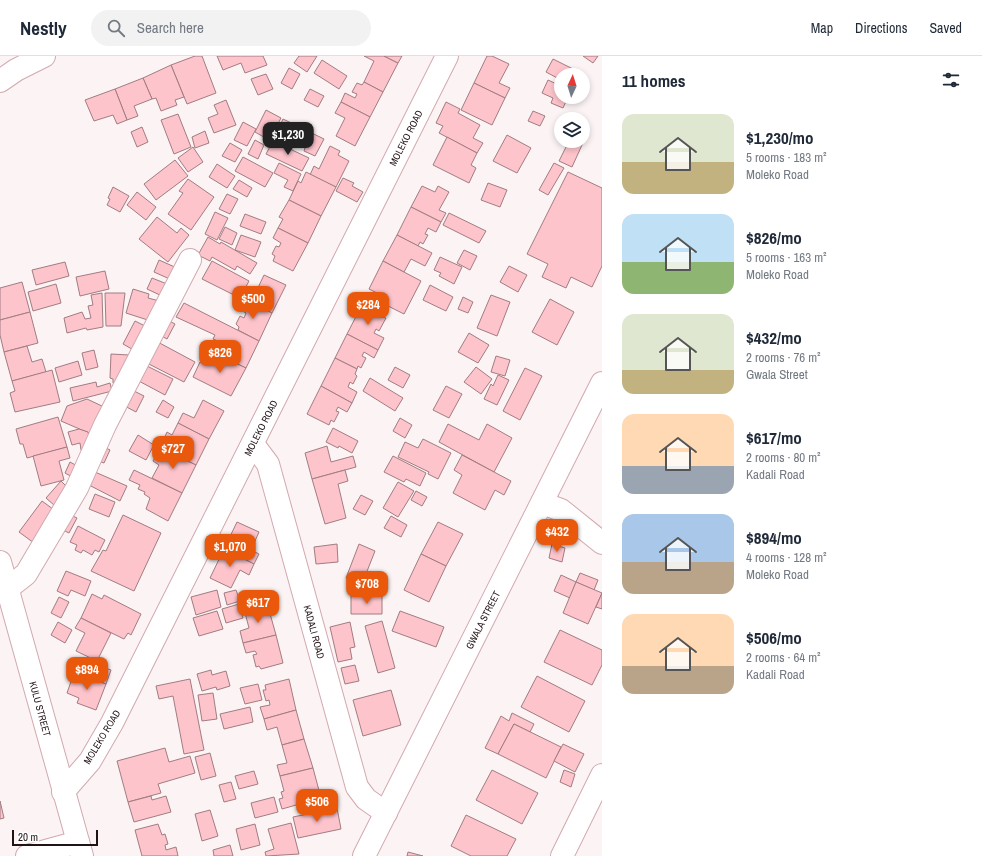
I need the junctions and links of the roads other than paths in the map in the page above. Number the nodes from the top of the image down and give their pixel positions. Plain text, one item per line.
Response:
1 (44, 56) edge
2 (447, 56) edge
3 (0, 81) edge
4 (190, 260) dead end
5 (602, 383) edge
6 (253, 444) junction
7 (542, 503) junction
8 (602, 542) edge
9 (0, 562) edge
10 (7, 589) junction
11 (602, 775) edge
12 (63, 792) junction
13 (386, 813) junction
14 (80, 849) edge
15 (27, 856) edge
16 (364, 856) edge
17 (562, 856) edge

1 - 3 street
2 - 6 street, MOLEKO ROAD
4 - 10 street
5 - 7 street, GWALA STREET
6 - 12 street, MOLEKO ROAD
6 - 13 street, KADALI ROAD
7 - 8 street
7 - 13 street, GWALA STREET
9 - 10 street, KULU STREET
10 - 12 street, KULU STREET
11 - 17 street
12 - 14 street, KULU STREET
13 - 16 street, GWALA STREET
14 - 15 street

